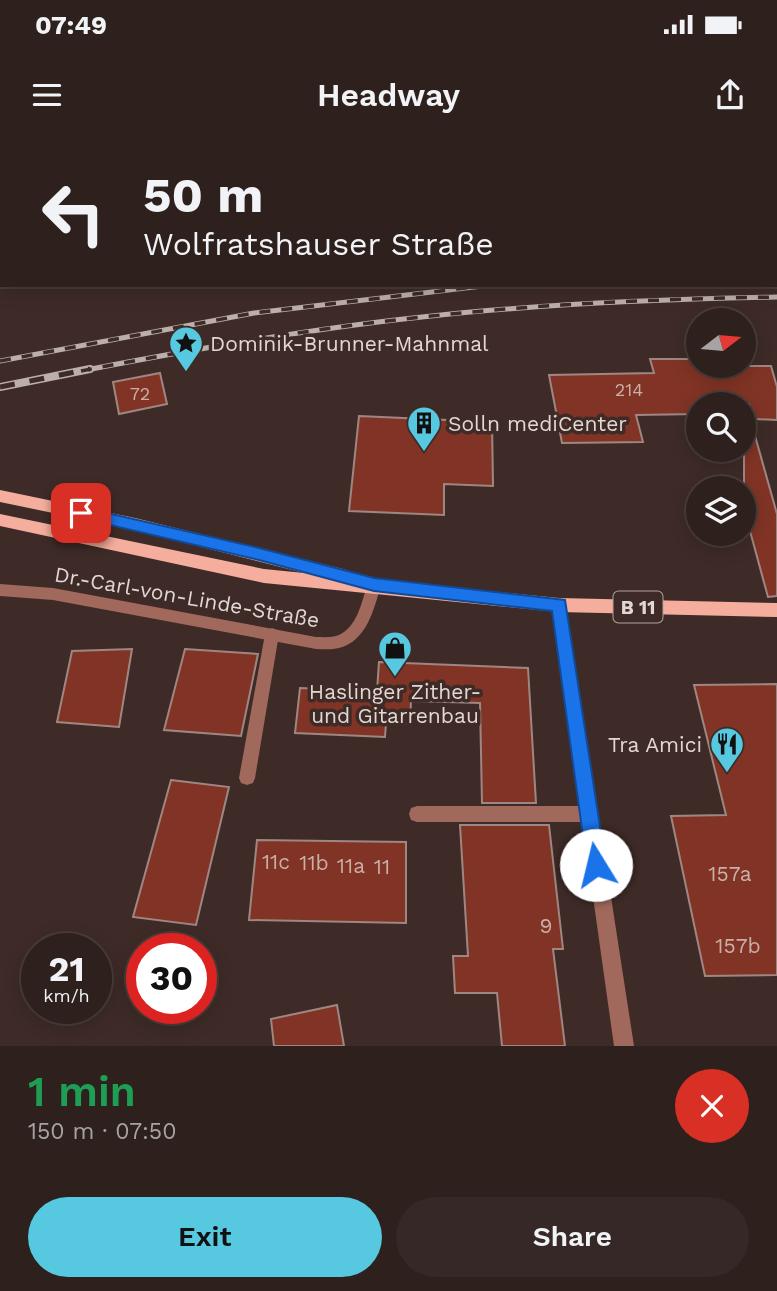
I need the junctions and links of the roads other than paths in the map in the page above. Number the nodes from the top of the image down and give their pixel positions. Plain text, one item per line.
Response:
1 (0, 496) edge
2 (0, 520) edge
3 (374, 584) junction
4 (0, 590) edge
5 (559, 605) junction
6 (777, 610) edge
7 (272, 634) junction
8 (247, 778) dead end
9 (416, 814) dead end
10 (588, 814) junction
11 (624, 1046) edge

1 - 3 main road, B 11
2 - 3 main road, B 11
3 - 5 main road, B 11
3 - 7 street, Dr.-Carl-von-Linde-Straße
4 - 7 street, Dr.-Carl-von-Linde-Straße
5 - 6 main road, B 11
5 - 10 street
7 - 8 street
9 - 10 street
10 - 11 street

